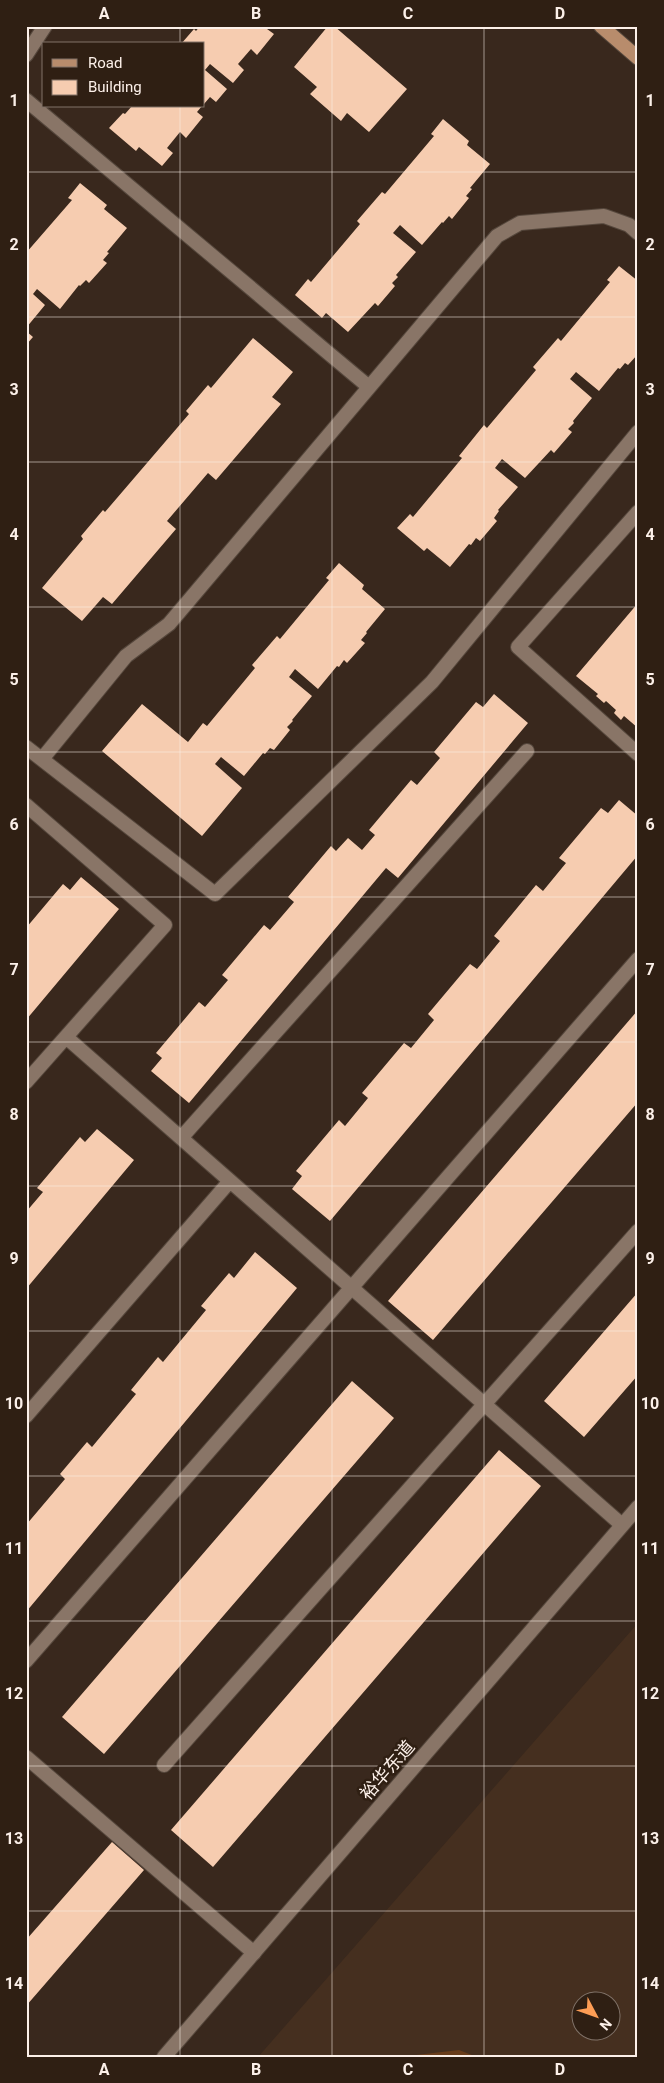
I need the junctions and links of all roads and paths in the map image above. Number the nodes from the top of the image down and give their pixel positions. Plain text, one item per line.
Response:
1 (46, 26) edge
2 (601, 26) edge
3 (26, 55) edge
4 (638, 58) edge
5 (26, 100) edge
6 (638, 233) edge
7 (369, 387) junction
8 (638, 432) edge
9 (638, 512) edge
10 (26, 747) edge
11 (527, 751) dead end
12 (638, 754) edge
13 (42, 760) junction
14 (26, 805) edge
15 (638, 959) edge
16 (66, 1037) junction
17 (26, 1082) edge
18 (181, 1138) junction
19 (230, 1181) junction
20 (638, 1231) edge
21 (352, 1288) junction
22 (484, 1404) junction
23 (26, 1416) edge
24 (638, 1507) edge
25 (622, 1525) junction
26 (26, 1661) edge
27 (26, 1757) edge
28 (164, 1765) dead end
29 (254, 1953) junction
30 (164, 2057) edge

1 - 3 street
2 - 4 main road
5 - 7 street
6 - 7 street
7 - 13 street
8 - 13 street
9 - 12 street
10 - 13 street
11 - 18 street
14 - 16 street
15 - 21 street
16 - 17 street
16 - 18 street
18 - 19 street
19 - 21 street
19 - 23 street
20 - 22 street
21 - 22 street
21 - 26 street
22 - 25 street
22 - 28 street
24 - 25 street, 裕华东道
25 - 29 street, 裕华东道
27 - 29 street
29 - 30 street, 裕华东道

